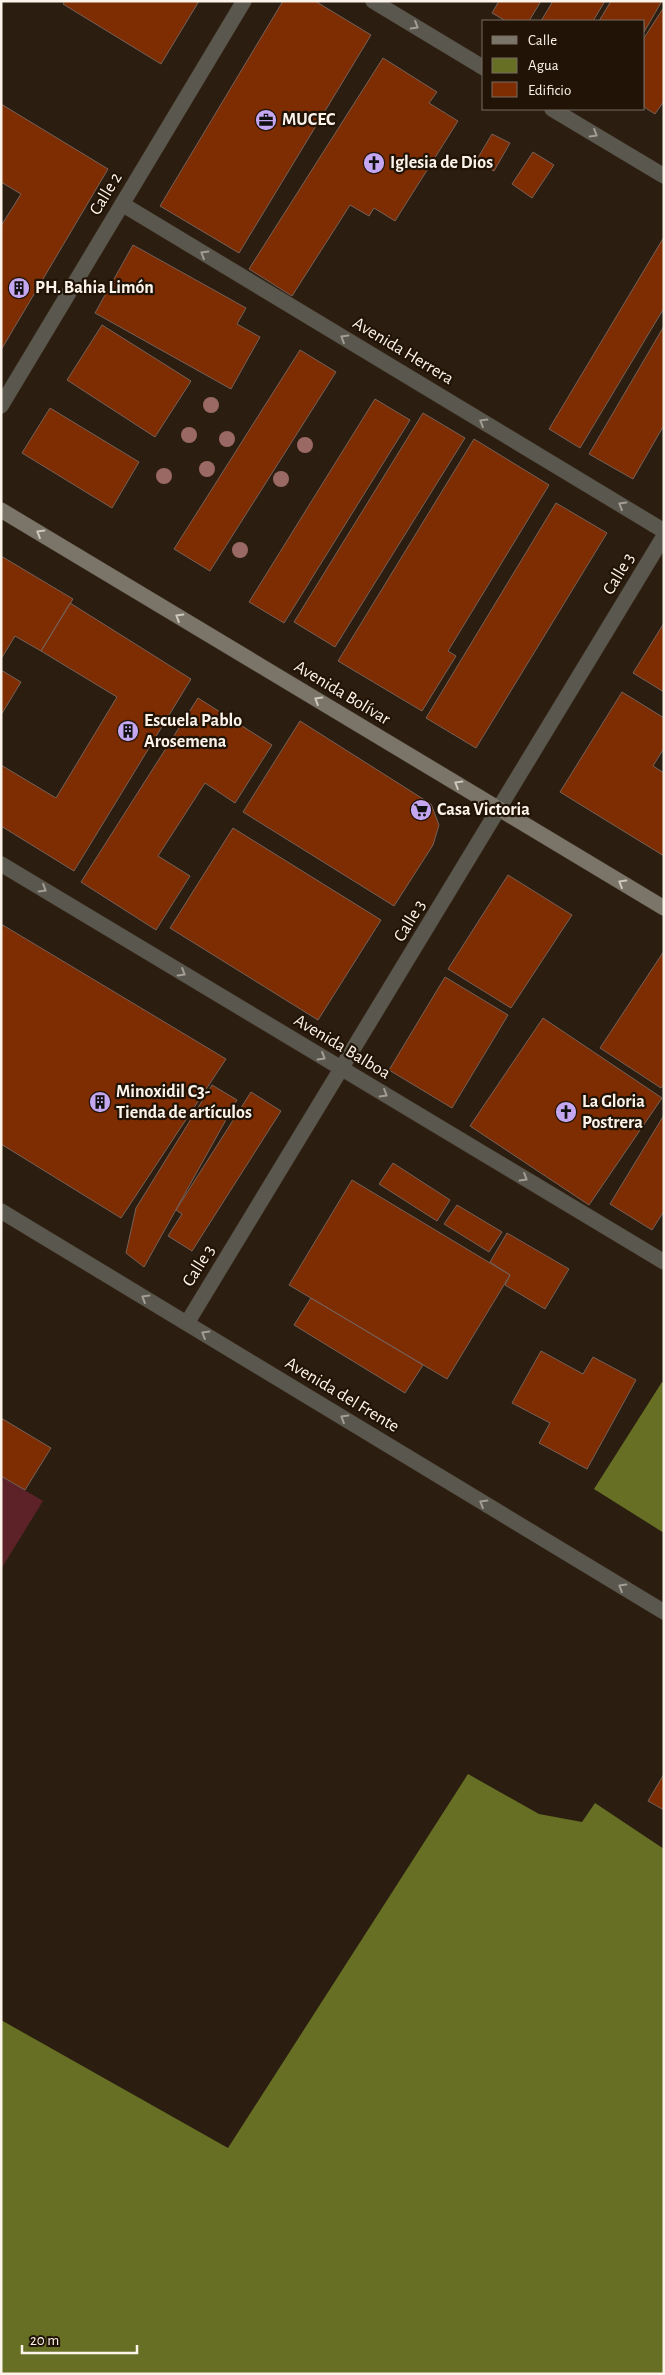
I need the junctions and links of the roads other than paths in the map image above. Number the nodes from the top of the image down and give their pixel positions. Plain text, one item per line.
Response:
1 (244, 1) edge
2 (373, 1) edge
3 (482, 67) edge
4 (554, 110) edge
5 (664, 176) edge
6 (122, 204) junction
7 (1, 406) edge
8 (1, 510) edge
9 (664, 531) edge
10 (664, 536) edge
11 (499, 809) junction
12 (1, 864) edge
13 (664, 908) edge
14 (342, 1069) junction
15 (1, 1211) edge
16 (664, 1262) edge
17 (186, 1323) junction
18 (664, 1612) edge

1 - 6 street, Calle 2
2 -> 3 street
4 -> 5 street
6 - 7 street, Calle 2
9 -> 6 street, Avenida Herrera
11 -> 8 street, Avenida Bolívar
10 - 11 street, Calle 3
13 -> 11 street, Avenida Bolívar
11 - 14 street, Calle 3
12 -> 14 street, Avenida Balboa
14 -> 16 street, Avenida Balboa
14 - 17 street, Calle 3
17 -> 15 street, Avenida del Frente
18 -> 17 street, Avenida del Frente

